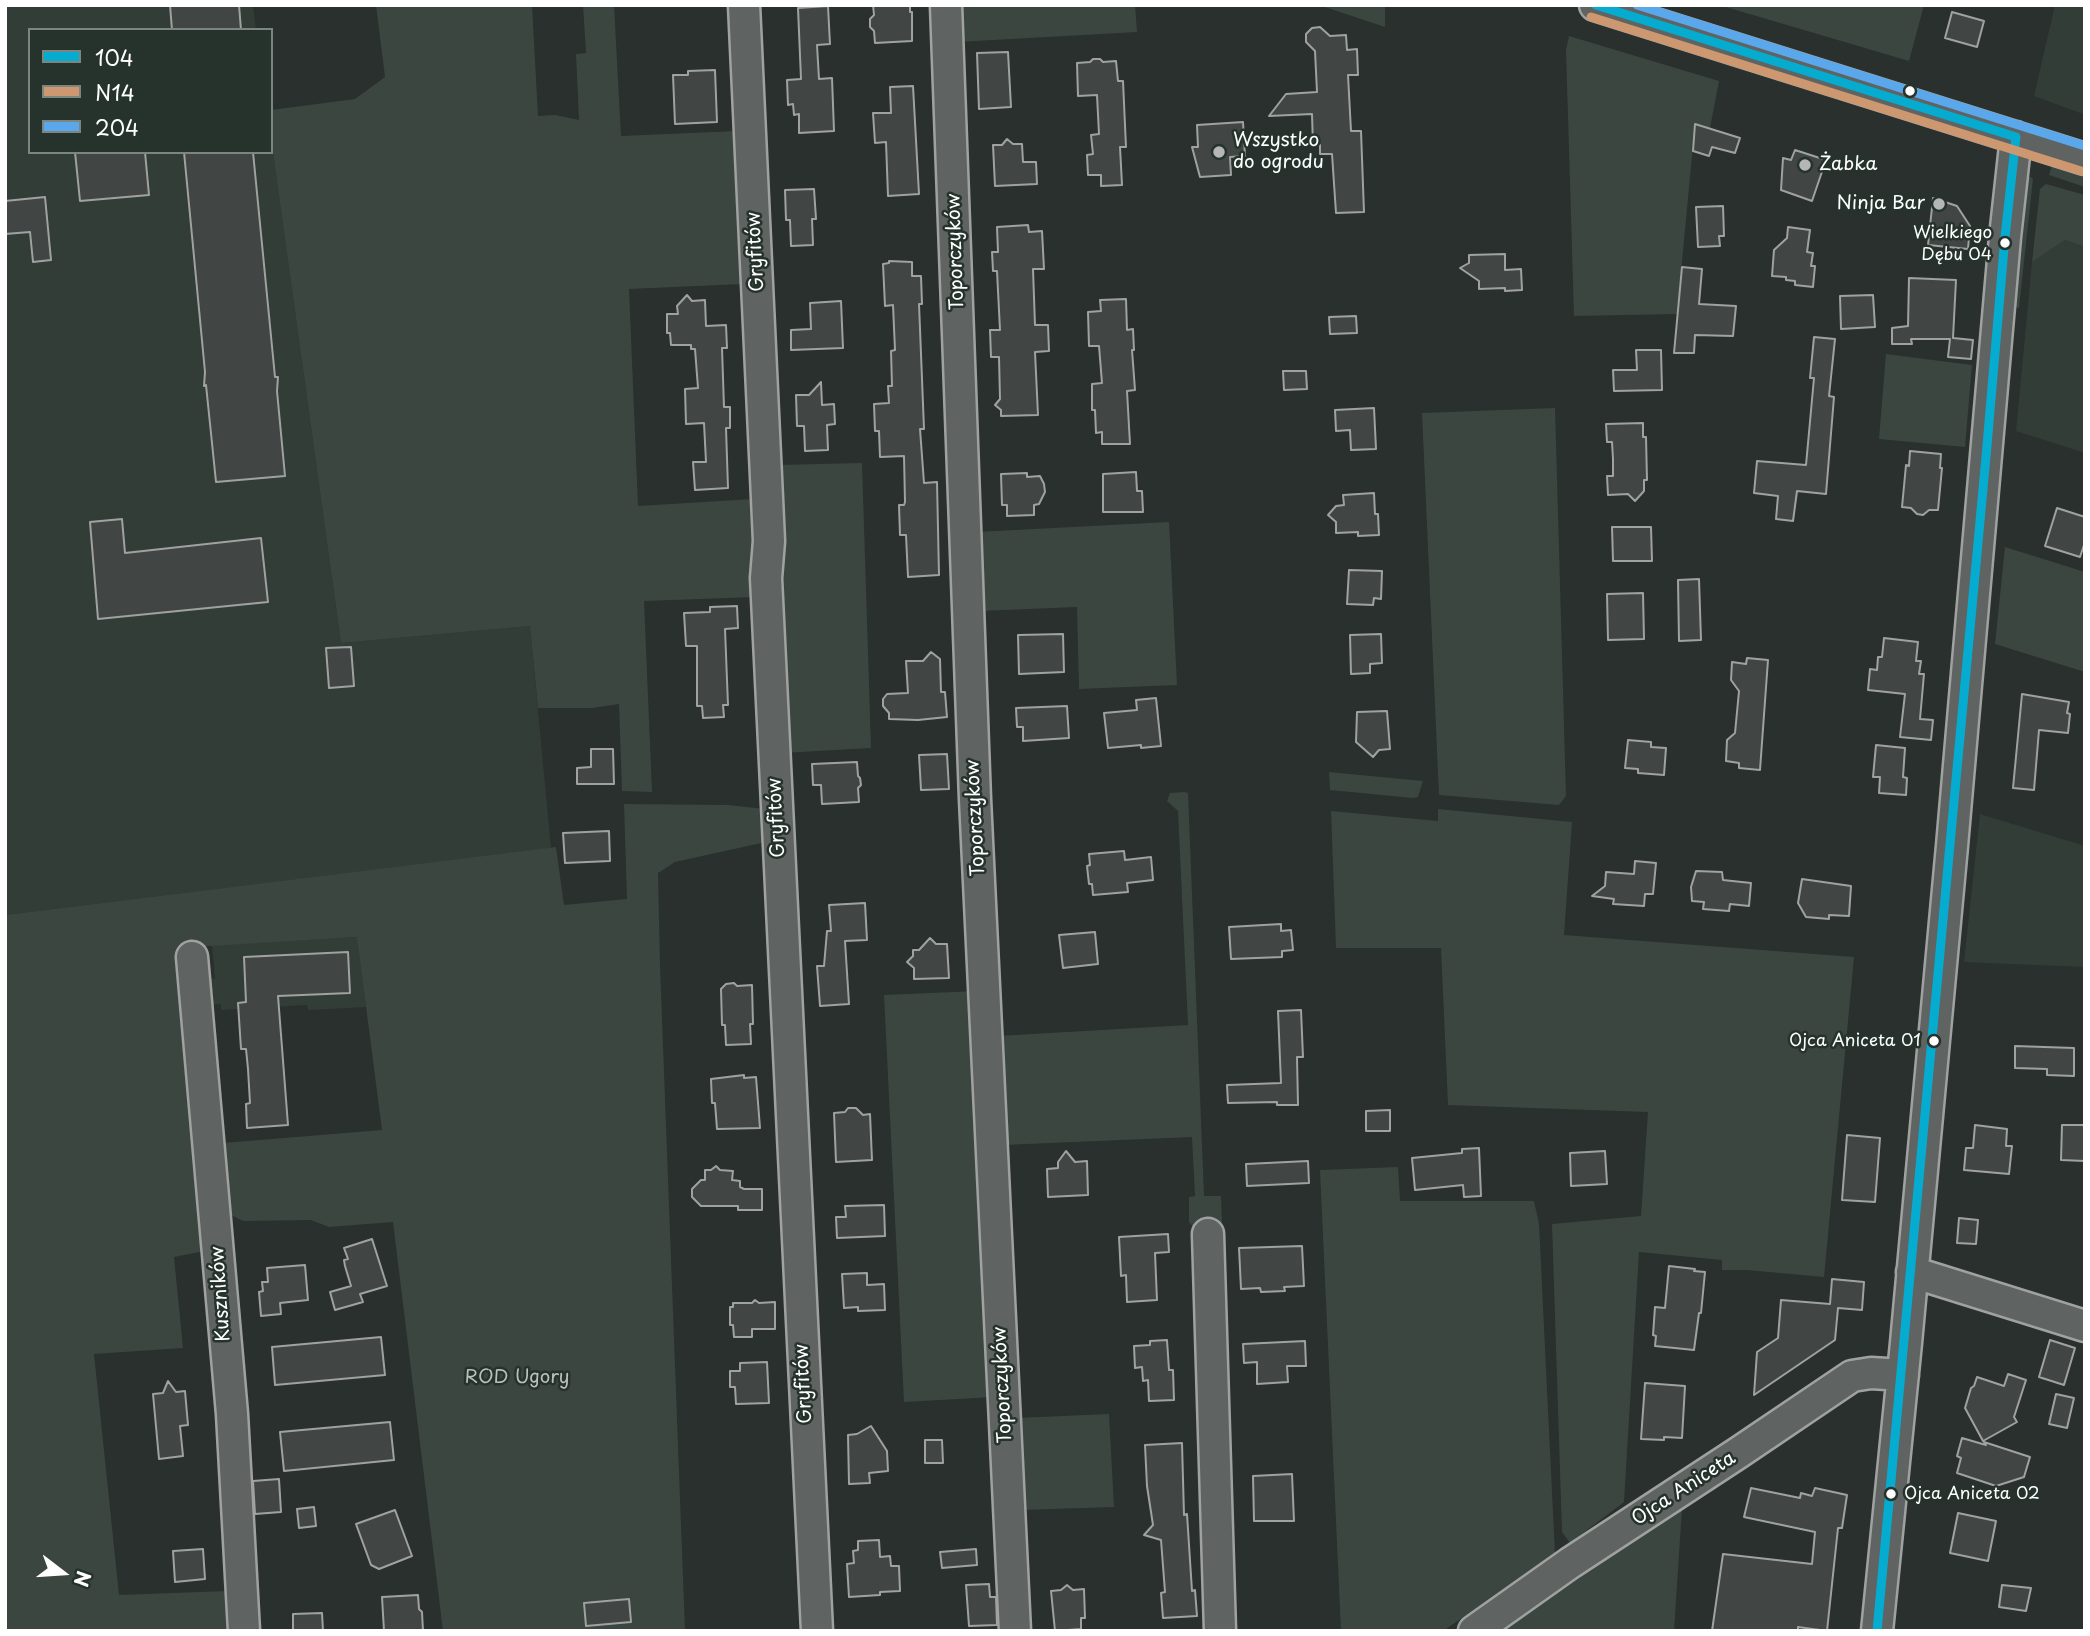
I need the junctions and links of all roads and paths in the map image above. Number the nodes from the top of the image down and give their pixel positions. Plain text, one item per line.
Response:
1 (744, 5) edge
2 (946, 5) edge
3 (1595, 5) edge
4 (2017, 138) junction
5 (2085, 159) edge
6 (192, 957) dead end
7 (1208, 1234) dead end
8 (1912, 1272) junction
9 (2085, 1326) edge
10 (1903, 1376) junction
11 (244, 1631) edge
12 (817, 1631) edge
13 (1015, 1631) edge
14 (1220, 1631) edge
15 (1474, 1631) edge
16 (1877, 1631) edge

1 - 12 street, Gryfitów
2 - 13 street, Toporczyków
3 - 4 street
4 - 5 street
4 - 8 street
6 - 11 street, Kuszników
7 - 14 street
8 - 9 street
8 - 10 street
10 - 15 street, Ojca Aniceta
10 - 16 street

